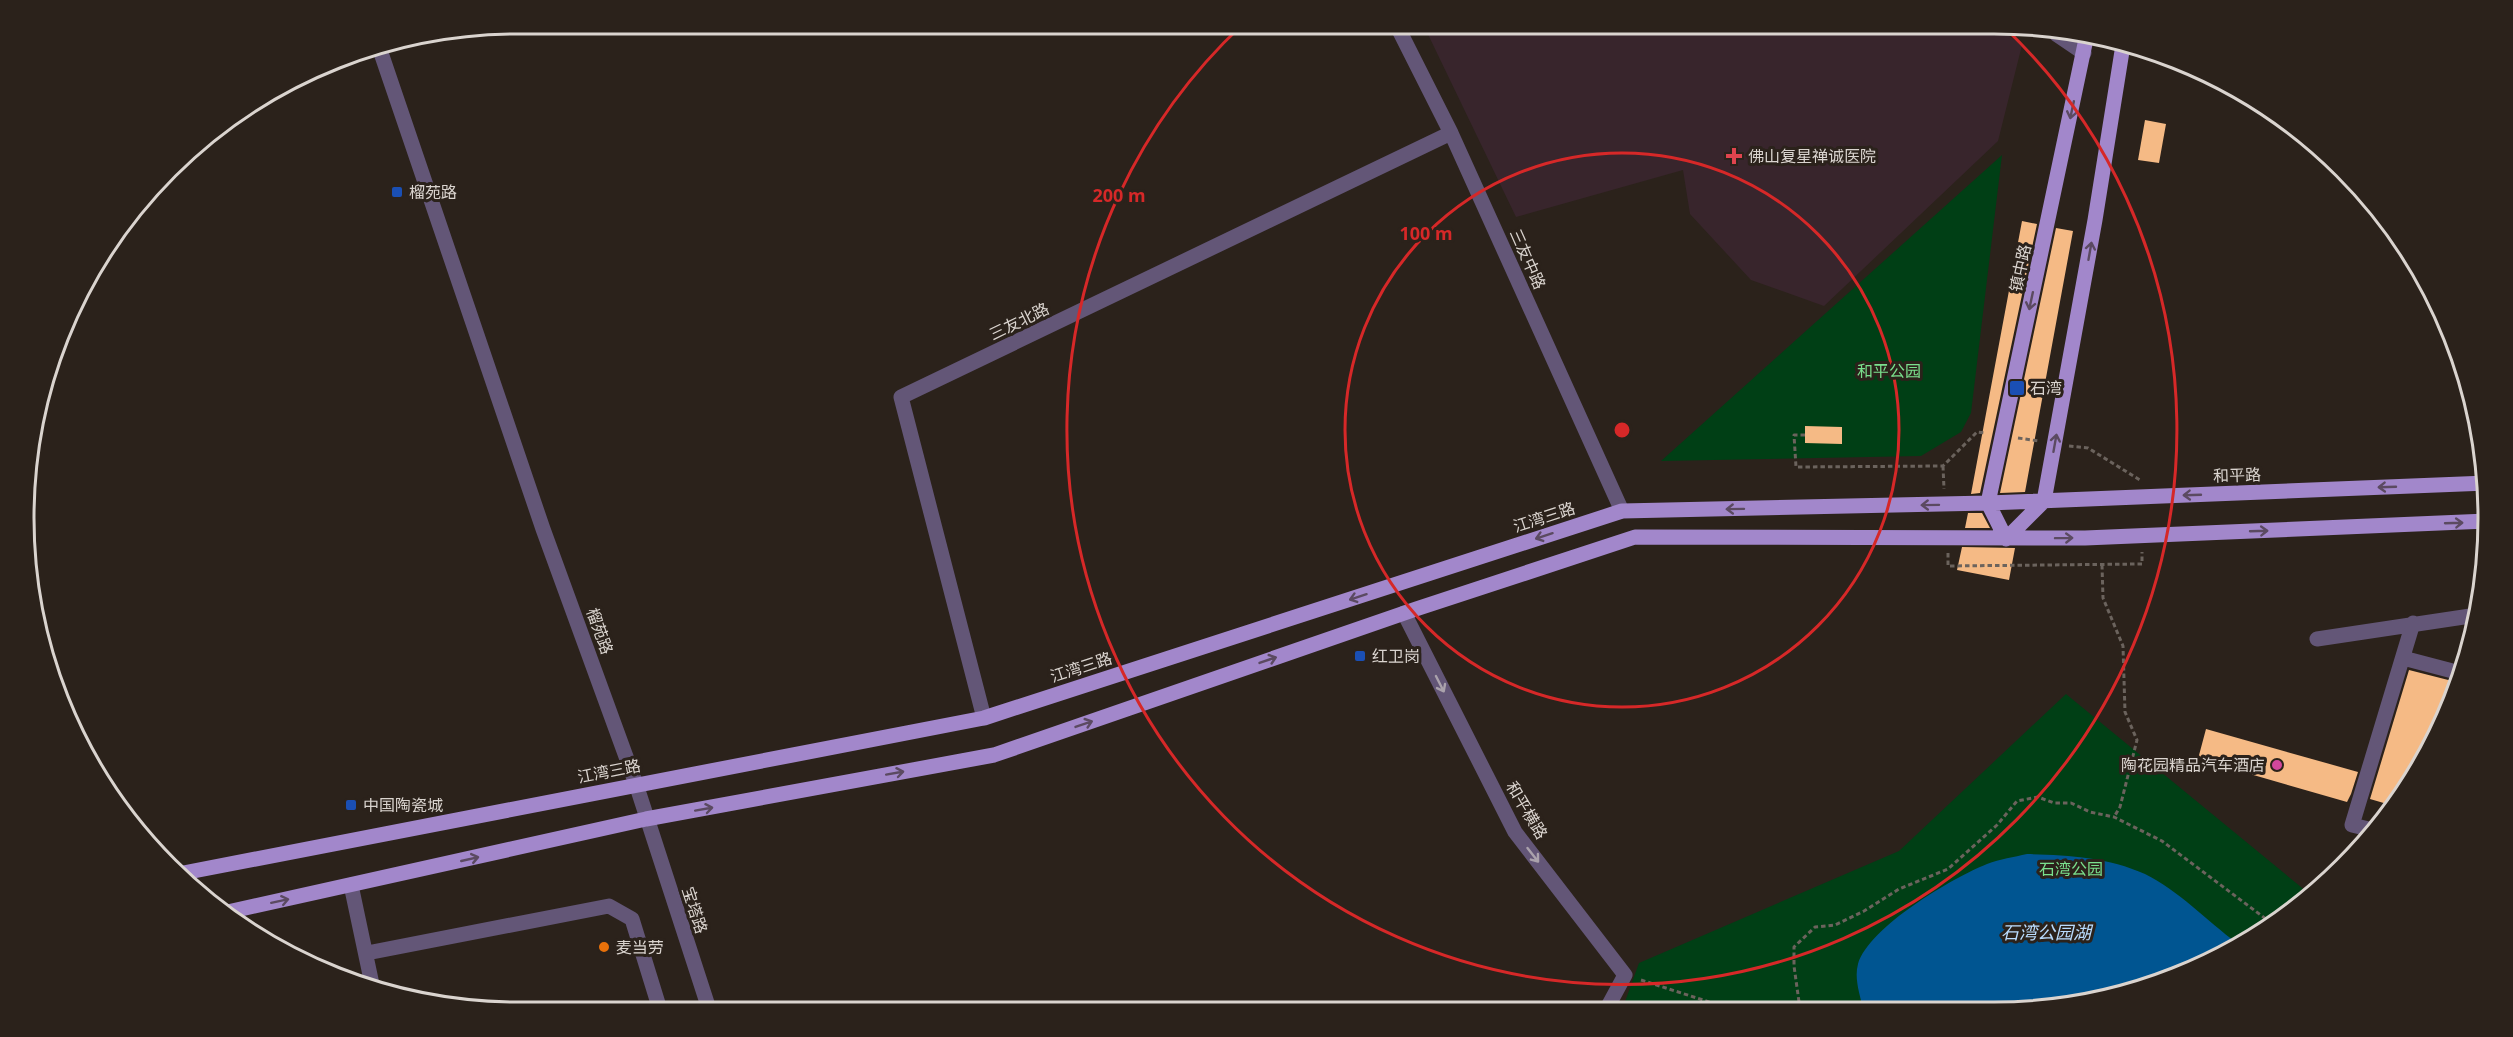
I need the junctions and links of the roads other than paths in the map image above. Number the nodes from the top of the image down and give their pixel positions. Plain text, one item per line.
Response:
1 (1401, 34) edge
2 (2085, 46) edge
3 (2122, 52) edge
4 (382, 54) edge
5 (1451, 133) junction
6 (2477, 483) edge
7 (2044, 501) junction
8 (1988, 503) junction
9 (1622, 511) junction
10 (2478, 521) edge
11 (2006, 539) junction
12 (1404, 613) junction
13 (2468, 616) edge
14 (2413, 623) junction
15 (2318, 639) dead end
16 (2403, 658) junction
17 (2454, 671) edge
18 (984, 718) junction
19 (636, 784) junction
20 (646, 819) junction
21 (2366, 828) edge
22 (188, 872) edge
23 (351, 885) junction
24 (236, 911) edge
25 (367, 953) junction
26 (371, 980) edge
27 (658, 1002) edge
28 (707, 1002) edge
29 (1610, 1002) edge

1 - 5 street, 三友中路
2 -> 8 main road, 镇中路
7 -> 3 main road
4 - 19 street, 榴苑路
5 - 9 street, 三友中路
5 - 18 street, 三友北路
6 -> 7 main road, 和平路
7 - 8 main road, 和平路
7 - 11 main road
8 -> 9 main road, 江湾三路
8 - 11 main road
9 -> 18 main road, 江湾三路
11 -> 10 main road
11 - 12 main road
20 -> 12 main road
12 -> 29 street, 和平横路
13 - 14 street
14 - 15 street
14 - 16 street
16 - 17 street
16 - 21 street
18 - 19 main road, 江湾三路
19 - 20 street, 榴苑路
19 - 22 main road, 江湾三路
23 -> 20 main road
20 - 28 street, 宝塔路
24 -> 23 main road
23 - 25 street
25 - 26 street
25 - 27 street

